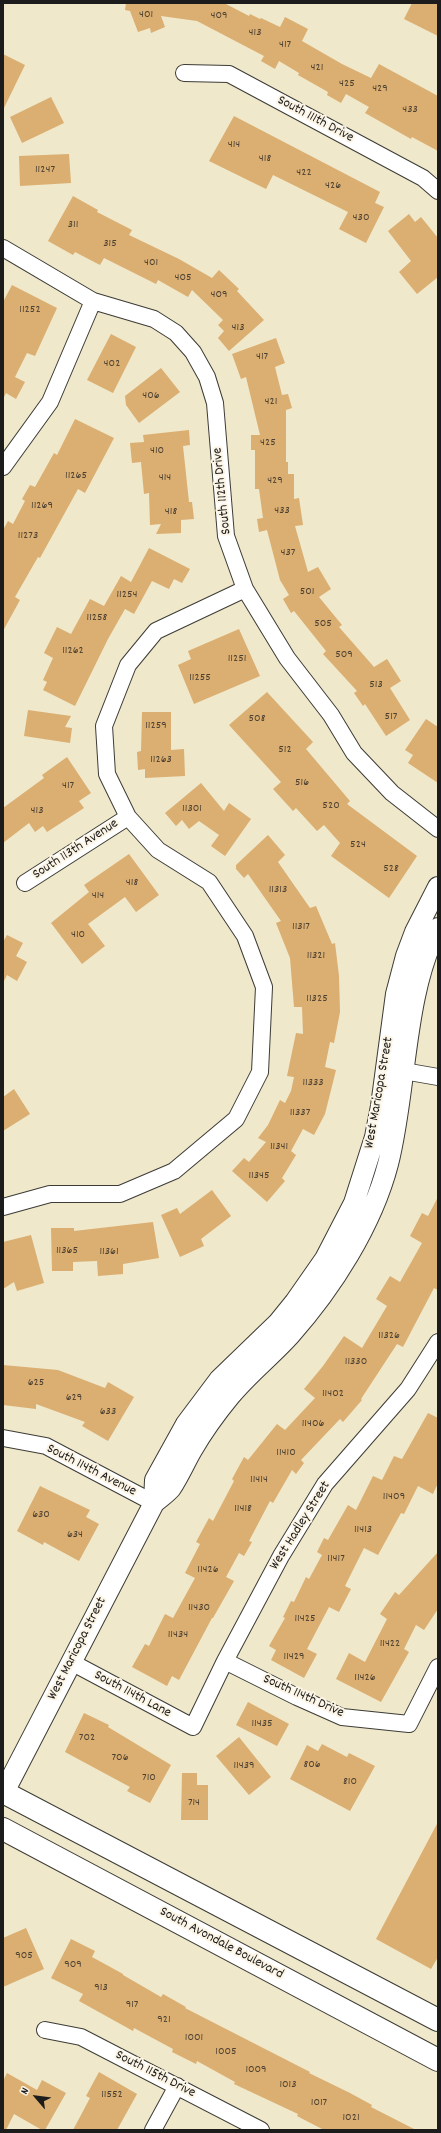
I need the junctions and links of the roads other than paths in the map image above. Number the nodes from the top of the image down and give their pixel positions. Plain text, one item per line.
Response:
1 (184, 73) dead end
2 (438, 191) edge
3 (3, 248) edge
4 (93, 301) junction
5 (3, 467) edge
6 (246, 589) junction
7 (128, 817) junction
8 (438, 829) edge
9 (25, 883) dead end
10 (438, 887) edge
11 (438, 928) edge
12 (395, 1069) junction
13 (438, 1077) edge
14 (3, 1207) edge
15 (438, 1342) edge
16 (3, 1438) edge
17 (154, 1503) junction
18 (225, 1661) junction
19 (71, 1662) junction
20 (438, 1667) edge
21 (193, 1727) joint
22 (3, 1793) edge
23 (3, 1829) edge
24 (438, 2020) edge
25 (45, 2030) dead end
26 (438, 2060) edge
27 (177, 2086) junction
28 (153, 2130) edge
29 (261, 2130) edge

1 - 2 street, South 111th Drive
3 - 4 street, South 112th Drive
4 - 5 street
4 - 6 street, South 112th Drive
6 - 7 street
6 - 8 street, South 112th Drive
7 - 9 street, South 113th Avenue
7 - 14 street
10 - 12 street, West Maricopa Street
11 - 12 street, West Maricopa Street
12 - 13 street
12 - 17 street, West Maricopa Street
15 - 18 street, West Hadley Street
16 - 17 street, South 114th Avenue
17 - 19 street, West Maricopa Street
18 - 20 street, South 114th Drive
18 - 21 street, West Hadley Street
19 - 21 street, South 114th Lane
19 - 22 street, West Maricopa Street
22 - 24 main road
23 - 26 main road, South Avondale Boulevard
25 - 27 street, South 115th Drive
27 - 28 street
27 - 29 street, South 115th Drive

